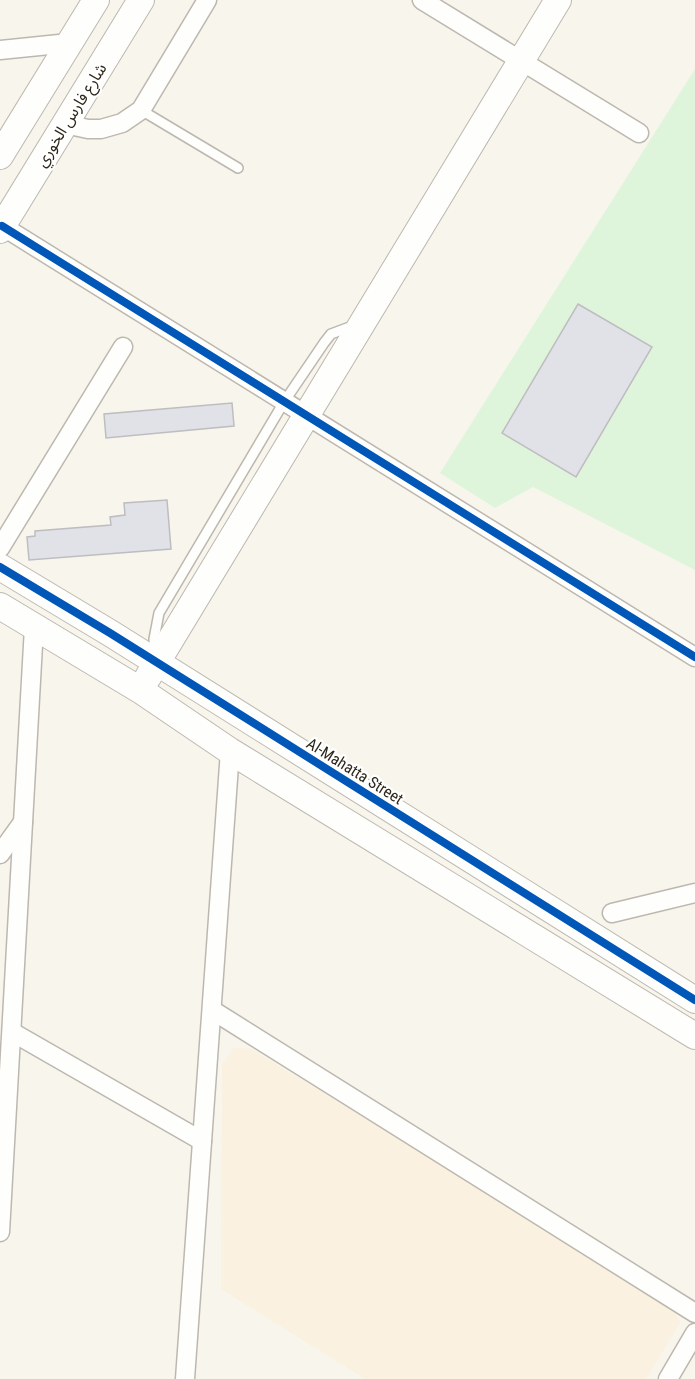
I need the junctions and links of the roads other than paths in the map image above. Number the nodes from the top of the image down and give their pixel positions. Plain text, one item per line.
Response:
1 (96, 0) edge
2 (141, 0) edge
3 (207, 0) edge
4 (422, 0) edge
5 (558, 0) edge
6 (69, 43) junction
7 (0, 50) edge
8 (520, 60) junction
9 (141, 110) junction
10 (65, 124) junction
11 (639, 133) dead end
12 (0, 156) edge
13 (238, 168) dead end
14 (1, 228) edge
15 (123, 347) dead end
16 (295, 409) junction
17 (0, 548) edge
18 (0, 567) edge
19 (0, 606) edge
20 (34, 627) junction
21 (695, 657) edge
22 (156, 662) junction
23 (140, 690) junction
24 (230, 751) junction
25 (23, 822) junction
26 (0, 854) edge
27 (695, 893) edge
28 (612, 914) dead end
29 (0, 943) edge
30 (16, 953) junction
31 (695, 1000) edge
32 (212, 1010) junction
33 (12, 1032) junction
34 (695, 1036) edge
35 (202, 1141) junction
36 (0, 1232) edge
37 (695, 1313) edge
38 (695, 1333) edge
39 (185, 1379) edge
40 (668, 1379) edge

1 - 6 street
2 - 10 street, شارع فارس الخوري
3 - 9 street
4 - 8 street
5 - 8 street
6 - 7 street
6 - 12 street
8 - 11 street
8 - 16 street
9 - 10 street
9 - 13 lane
10 - 14 street, شارع فارس الخوري
14 - 16 street
15 - 17 street
16 - 21 street
16 - 22 street
18 - 22 street, Al-Mahatta Street
19 - 20 street
20 - 23 street
20 - 25 street
22 - 23 street
22 - 31 street, Al-Mahatta Street
23 - 24 street
24 - 32 street
24 - 34 street
25 - 26 street
25 - 30 street
27 - 28 street
29 - 30 street
30 - 33 street
32 - 35 street
32 - 37 street
33 - 35 street
33 - 36 street
35 - 39 street
38 - 40 street

